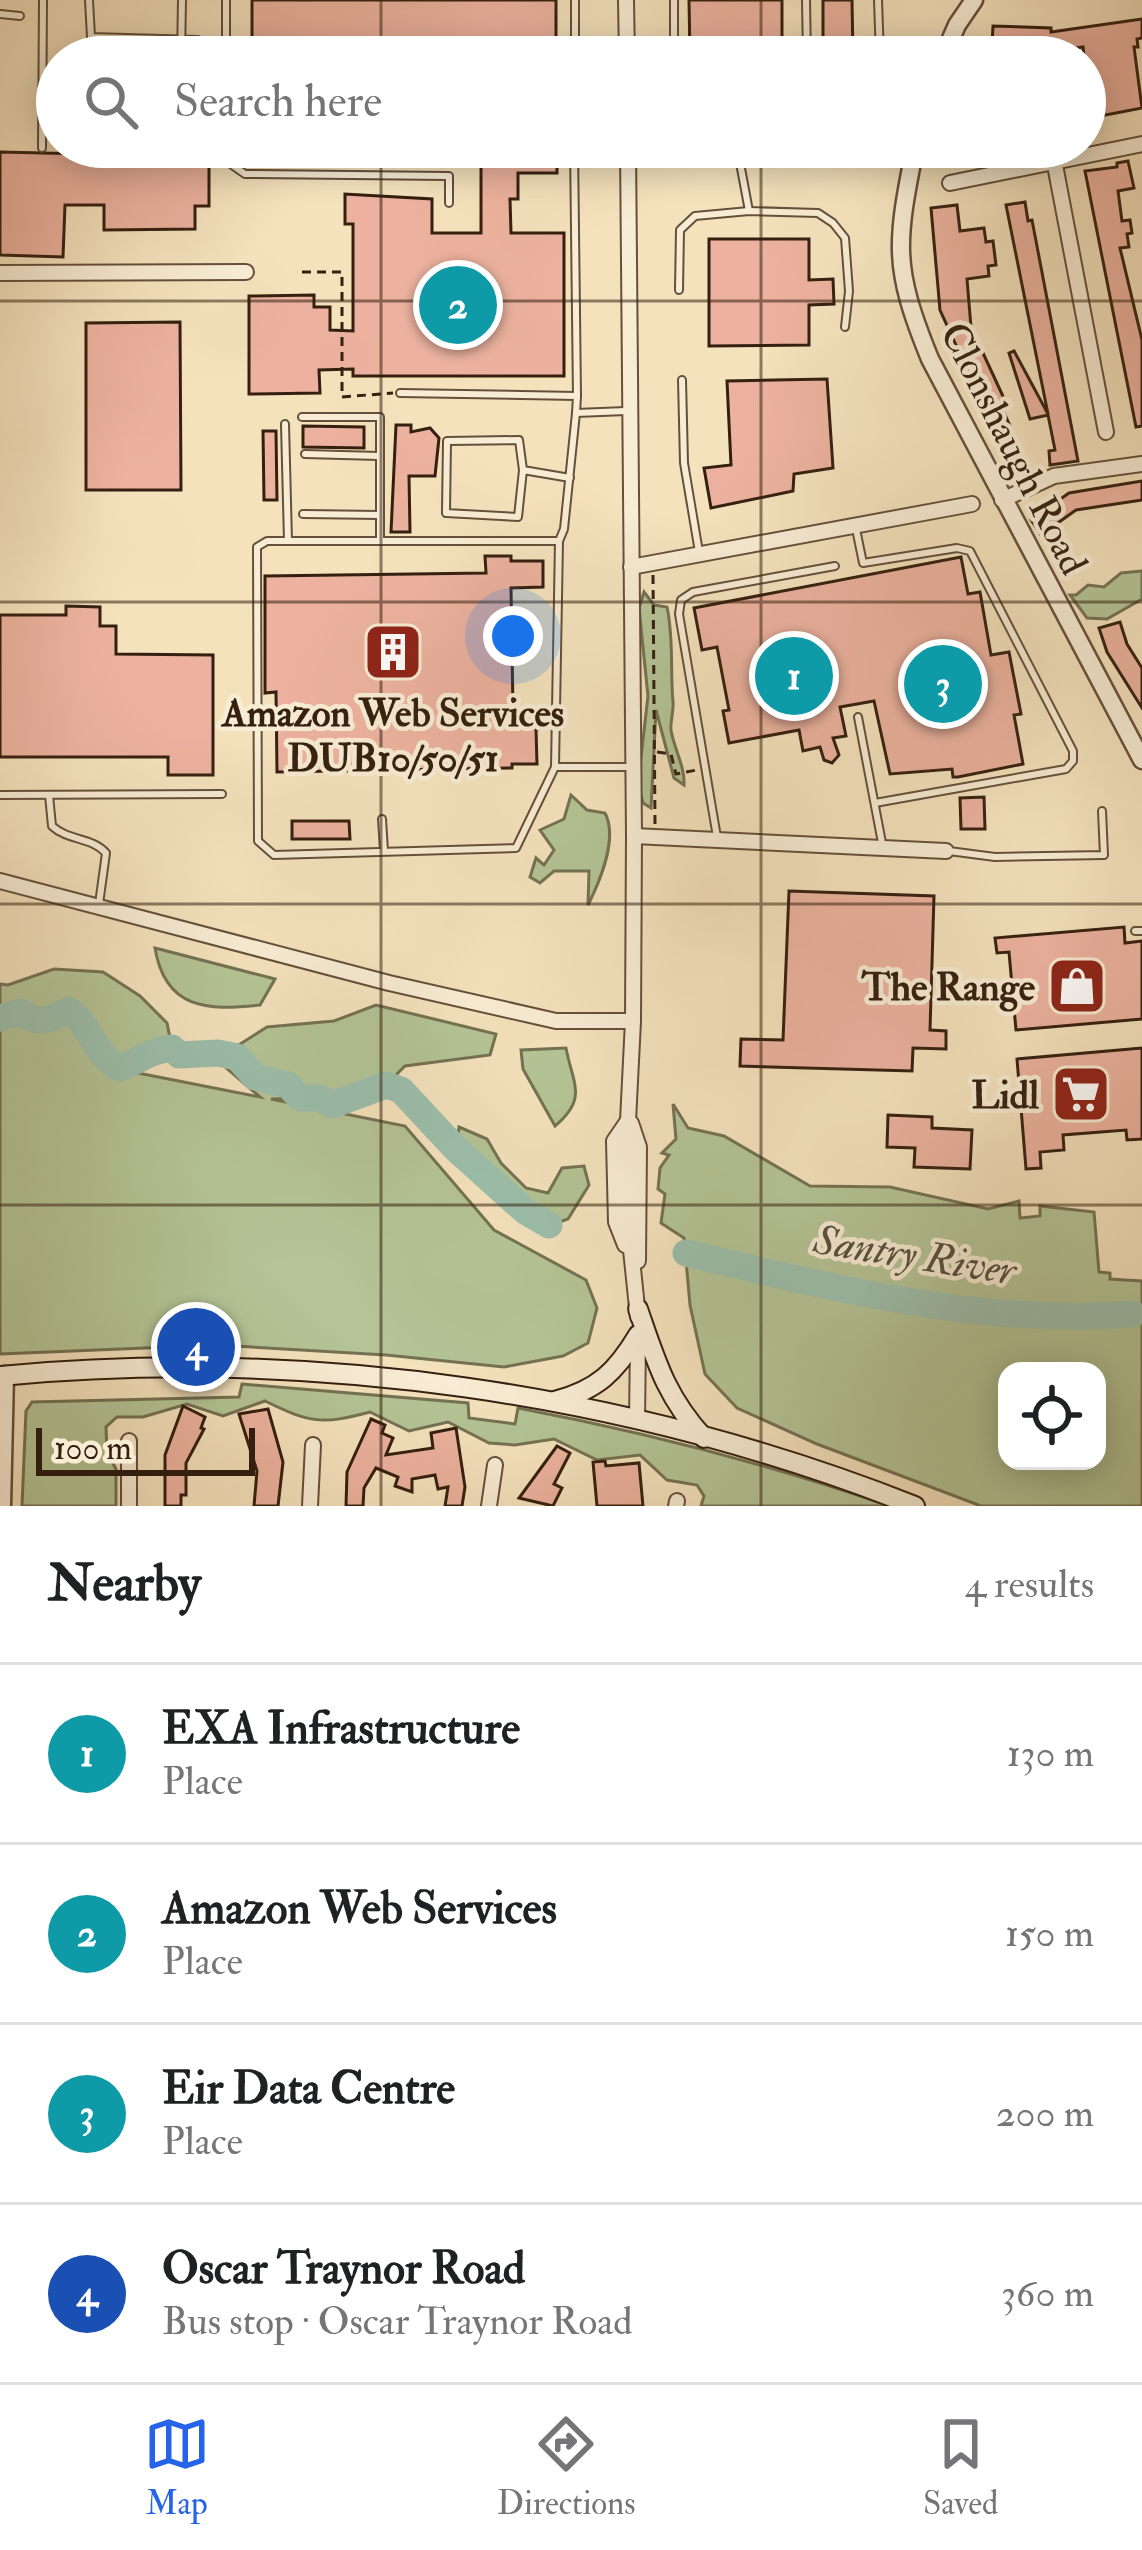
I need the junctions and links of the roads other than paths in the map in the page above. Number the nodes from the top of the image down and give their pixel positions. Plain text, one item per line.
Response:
1 (43, 0) edge
2 (89, 0) edge
3 (182, 0) edge
4 (226, 0) edge
5 (575, 0) edge
6 (626, 0) edge
7 (674, 0) edge
8 (806, 0) edge
9 (878, 0) edge
10 (974, 0) edge
11 (0, 14) edge
12 (20, 16) dead end
13 (43, 36) edge
14 (91, 36) edge
15 (182, 36) edge
16 (226, 36) edge
17 (575, 36) edge
18 (627, 36) edge
19 (674, 36) edge
20 (807, 36) edge
21 (879, 36) edge
22 (953, 36) edge
23 (1142, 144) edge
24 (1106, 151) edge
25 (235, 168) edge
26 (574, 168) edge
27 (628, 168) edge
28 (741, 168) edge
29 (911, 168) edge
30 (1018, 168) edge
31 (1056, 168) edge
32 (950, 183) dead end
33 (449, 203) dead end
34 (749, 212) junction
35 (246, 272) dead end
36 (0, 273) edge
37 (679, 290) dead end
38 (845, 327) dead end
39 (682, 380) dead end
40 (400, 393) road end
41 (577, 396) junction
42 (630, 411) junction
43 (576, 412) junction
44 (302, 417) dead end
45 (285, 424) dead end
46 (1106, 432) dead end
47 (304, 454) dead end
48 (380, 456) junction
49 (1142, 464) edge
50 (523, 470) junction
51 (569, 478) junction
52 (1002, 500) junction
53 (973, 504) dead end
54 (303, 514) dead end
55 (380, 515) junction
56 (855, 526) junction
57 (380, 541) junction
58 (288, 542) junction
59 (560, 542) junction
60 (699, 555) junction
61 (835, 566) dead end
62 (631, 568) junction
63 (859, 717) dead end
64 (1142, 759) edge
65 (554, 767) junction
66 (633, 767) junction
67 (221, 794) dead end
68 (49, 795) junction
69 (0, 796) edge
70 (875, 803) junction
71 (1102, 811) dead end
72 (382, 819) dead end
73 (634, 836) junction
74 (717, 840) junction
75 (883, 848) junction
76 (946, 851) joint
77 (384, 853) junction
78 (0, 881) edge
79 (98, 907) junction
80 (633, 1021) junction
81 (629, 1118) junction
82 (636, 1276) junction
83 (638, 1310) junction
84 (638, 1335) junction
85 (3, 1376) edge
86 (551, 1402) junction
87 (638, 1421) junction
88 (3, 1424) edge
89 (704, 1438) junction
90 (129, 1441) dead end
91 (313, 1444) dead end
92 (495, 1465) dead end
93 (2, 1506) edge
94 (129, 1506) edge
95 (310, 1506) edge
96 (489, 1506) edge
97 (915, 1506) edge

1 - 13 lane
2 - 14 lane
3 - 15 lane
4 - 16 lane
5 - 17 lane
6 - 18 street
7 - 19 lane
8 - 20 lane
9 - 21 lane
10 - 22 street
11 - 12 lane
23 - 24 street
25 - 33 lane
26 - 41 lane
27 - 42 street
28 - 34 lane
29 - 52 street, Clonshaugh Road
30 - 32 street
31 - 46 street
34 - 37 lane
34 - 38 lane
35 - 36 street
39 - 60 lane
40 - 41 lane
41 - 43 lane
42 - 43 lane
42 - 62 street
43 - 51 lane
44 - 48 lane
45 - 58 lane
47 - 48 lane
48 - 55 lane
49 - 52 street
50 - 50 lane
50 - 51 lane
51 - 59 lane
52 - 64 street, Clonshaugh Road
53 - 56 street
54 - 55 lane
55 - 57 lane
56 - 60 street
56 - 70 lane
57 - 58 lane
57 - 59 lane
58 - 77 lane
59 - 65 lane
60 - 62 street
61 - 74 lane
62 - 66 street
63 - 70 lane
65 - 66 lane
65 - 77 lane
66 - 73 street
67 - 68 lane
68 - 69 lane
68 - 79 lane
70 - 75 lane
71 - 76 lane
72 - 77 lane
73 - 74 street
73 - 80 street
74 - 75 street
75 - 76 street
78 - 79 street
79 - 80 street
80 - 81 street
81 - 82 street
81 - 82 street
82 - 83 street
83 - 84 street
83 - 89 main road
84 - 86 main road
84 - 87 street
85 - 86 main road
85 - 88 street
86 - 87 main road
87 - 89 main road
88 - 93 street
89 - 97 main road
90 - 94 street
91 - 95 street
92 - 96 street

